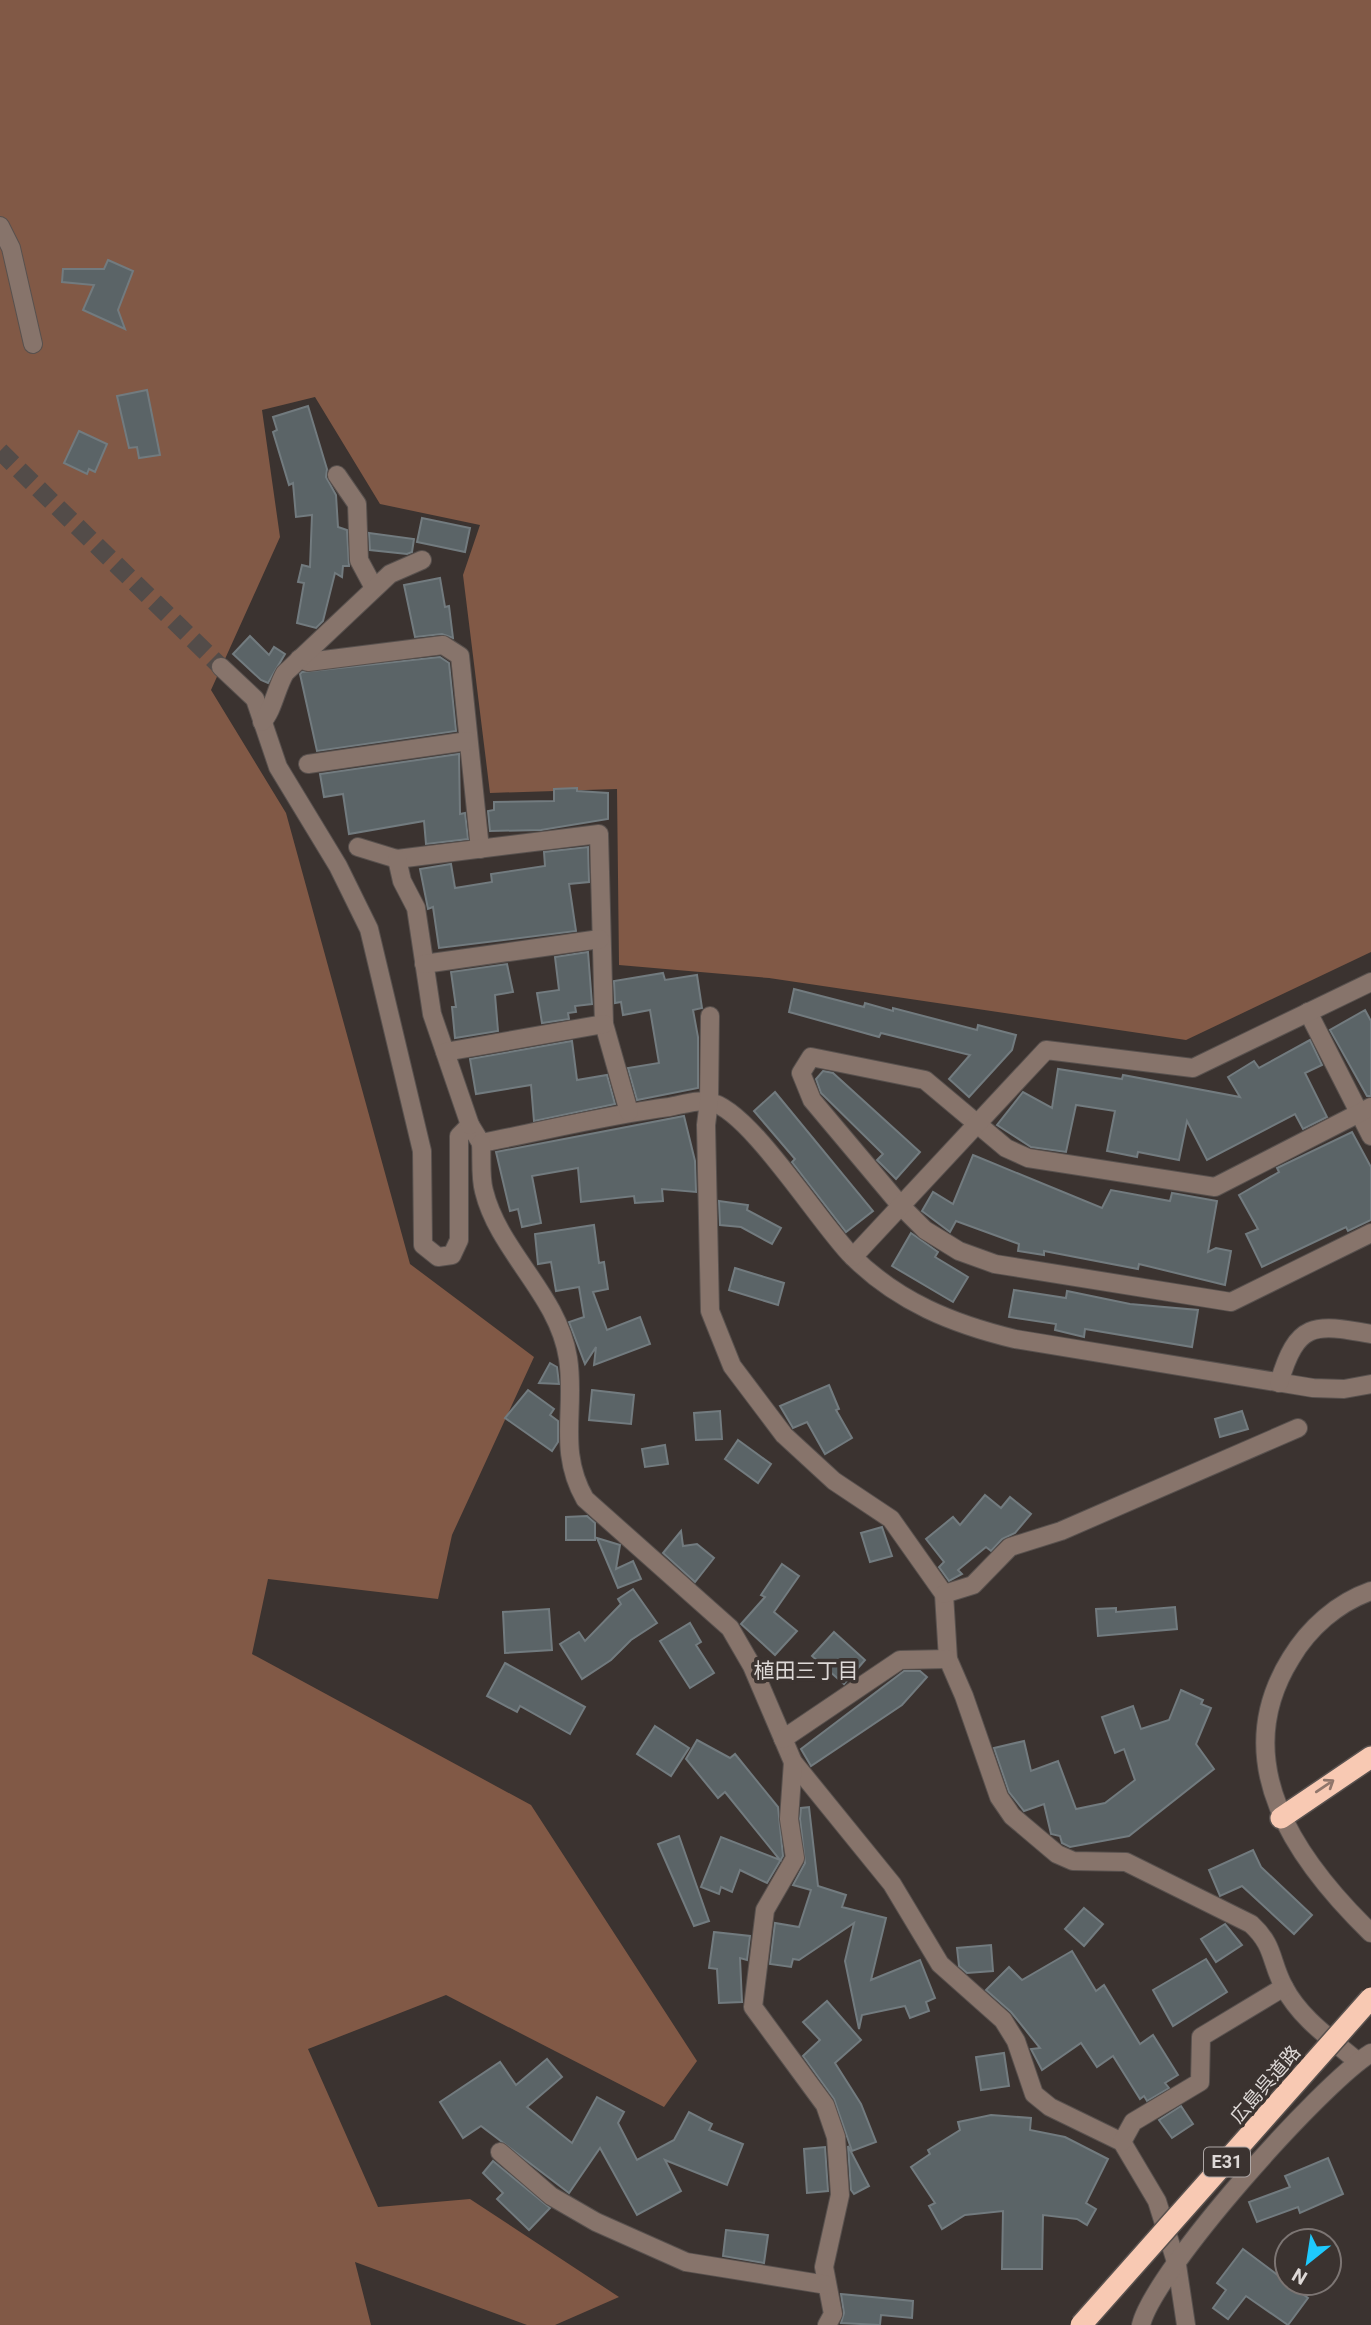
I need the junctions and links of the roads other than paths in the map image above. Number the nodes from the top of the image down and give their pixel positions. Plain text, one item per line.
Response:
1 (0, 226) edge
2 (33, 344) dead end
3 (337, 475) dead end
4 (422, 560) dead end
5 (374, 588) junction
6 (299, 659) junction
7 (221, 667) tunnel mouth
8 (262, 722) junction
9 (468, 741) junction
10 (308, 764) dead end
11 (358, 847) dead end
12 (480, 849) junction
13 (397, 859) junction
14 (600, 939) junction
15 (424, 964) junction
16 (1371, 982) edge
17 (1308, 1012) junction
18 (710, 1016) dead end
19 (604, 1024) junction
20 (445, 1052) junction
21 (709, 1101) junction
22 (1365, 1110) edge
23 (629, 1112) junction
24 (977, 1124) junction
25 (470, 1125) junction
26 (1371, 1136) edge
27 (481, 1143) junction
28 (901, 1206) junction
29 (1371, 1233) edge
30 (853, 1257) junction
31 (1371, 1334) edge
32 (1279, 1383) junction
33 (1371, 1384) edge
34 (1297, 1428) dead end
35 (1371, 1591) edge
36 (944, 1594) junction
37 (948, 1659) junction
38 (783, 1739) junction
39 (1371, 1757) edge
40 (793, 1762) junction
41 (1281, 1818) junction
42 (1371, 1933) edge
43 (1284, 1987) junction
44 (1371, 1998) edge
45 (1364, 2057) edge
46 (1122, 2142) junction
47 (500, 2151) dead end
48 (1177, 2265) junction
49 (827, 2285) junction
50 (827, 2325) edge
51 (1081, 2325) edge
52 (1142, 2325) edge
53 (1186, 2325) edge

1 - 2 street
3 - 5 street
4 - 5 street
5 - 6 street
6 - 8 street
6 - 9 street
7 - 8 street
8 - 25 street
9 - 10 street
9 - 12 street
11 - 13 street
12 - 13 street
12 - 14 street
13 - 15 street
14 - 15 street
14 - 19 street
15 - 20 street
16 - 17 street
17 - 22 street
17 - 24 street
18 - 21 street
19 - 20 street
19 - 23 street
20 - 25 street
21 - 23 street
21 - 30 street
21 - 36 street
22 - 24 street
22 - 26 street
23 - 27 street
24 - 28 street
24 - 28 street
25 - 27 street
27 - 38 street
28 - 29 street
28 - 30 street
30 - 32 street
31 - 32 street
32 - 33 street
34 - 36 street
35 - 41 street
36 - 37 street
37 - 38 street
37 - 43 street
38 - 40 street
41 -> 39 highway
40 - 46 street
40 - 49 street
41 - 42 street
43 - 45 street
43 - 46 street
44 - 51 highway, 広島呉道路 / E31, bridge
45 - 48 street
46 - 48 street
47 - 49 street
48 - 52 street
48 - 53 street
49 - 50 street

